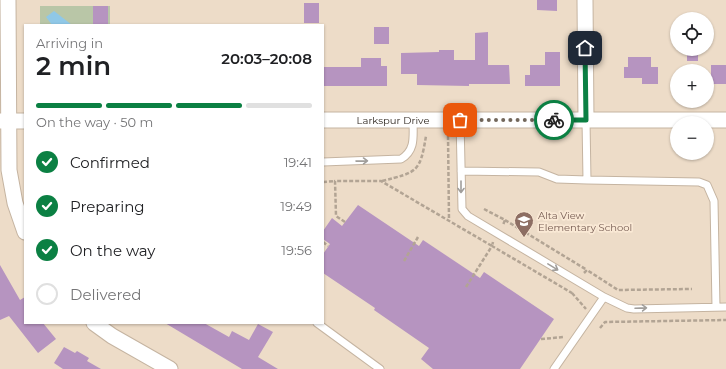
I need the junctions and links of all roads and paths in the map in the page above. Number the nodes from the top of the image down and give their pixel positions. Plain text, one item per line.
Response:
1 (8, 0) edge
2 (585, 0) edge
3 (324, 120) edge
4 (413, 120) junction
5 (460, 120) junction
6 (586, 120) junction
7 (726, 120) edge
8 (4, 121) edge
9 (24, 121) edge
10 (448, 136) dead end
11 (324, 162) edge
12 (461, 171) junction
13 (587, 180) junction
14 (335, 181) junction
15 (324, 182) edge
16 (484, 209) dead end
17 (505, 220) junction
18 (449, 221) junction
19 (344, 222) dead end
20 (503, 225) dead end
21 (24, 229) edge
22 (418, 237) dead end
23 (324, 243) edge
24 (328, 246) dead end
25 (492, 246) junction
26 (404, 261) dead end
27 (587, 270) junction
28 (584, 273) dead end
29 (466, 287) dead end
30 (692, 289) dead end
31 (574, 290) dead end
32 (572, 293) junction
33 (604, 297) junction
34 (716, 307) junction
35 (726, 307) edge
36 (581, 314) dead end
37 (726, 320) edge
38 (600, 321) dead end
39 (95, 324) edge
40 (318, 324) edge
41 (604, 324) junction
42 (600, 328) dead end
43 (567, 332) dead end
44 (541, 339) dead end
45 (169, 369) edge
46 (380, 369) edge
47 (554, 369) edge

1 - 8 street
2 - 6 street
3 - 4 street, Larkspur Drive
4 - 5 street, Larkspur Drive
11 -> 4 lane
5 - 6 street, Larkspur Drive
5 - 12 lane
6 - 7 street, Larkspur Drive
6 - 13 lane
8 - 9 street
8 - 21 street
10 - 18 path
12 - 13 lane
12 -> 33 lane
13 - 34 lane
14 - 15 path
14 - 18 path
14 - 19 path
16 - 17 path
17 - 20 path
17 - 27 path
18 - 25 path
22 - 26 path
23 - 24 path
25 - 29 path
25 - 32 path
27 - 28 path
27 - 30 path
31 - 32 path
32 - 36 path
33 -> 34 lane
33 - 47 lane
34 - 35 lane
37 - 41 path
38 - 41 path
39 - 45 street
40 - 46 lane
41 - 42 path
43 - 44 path

